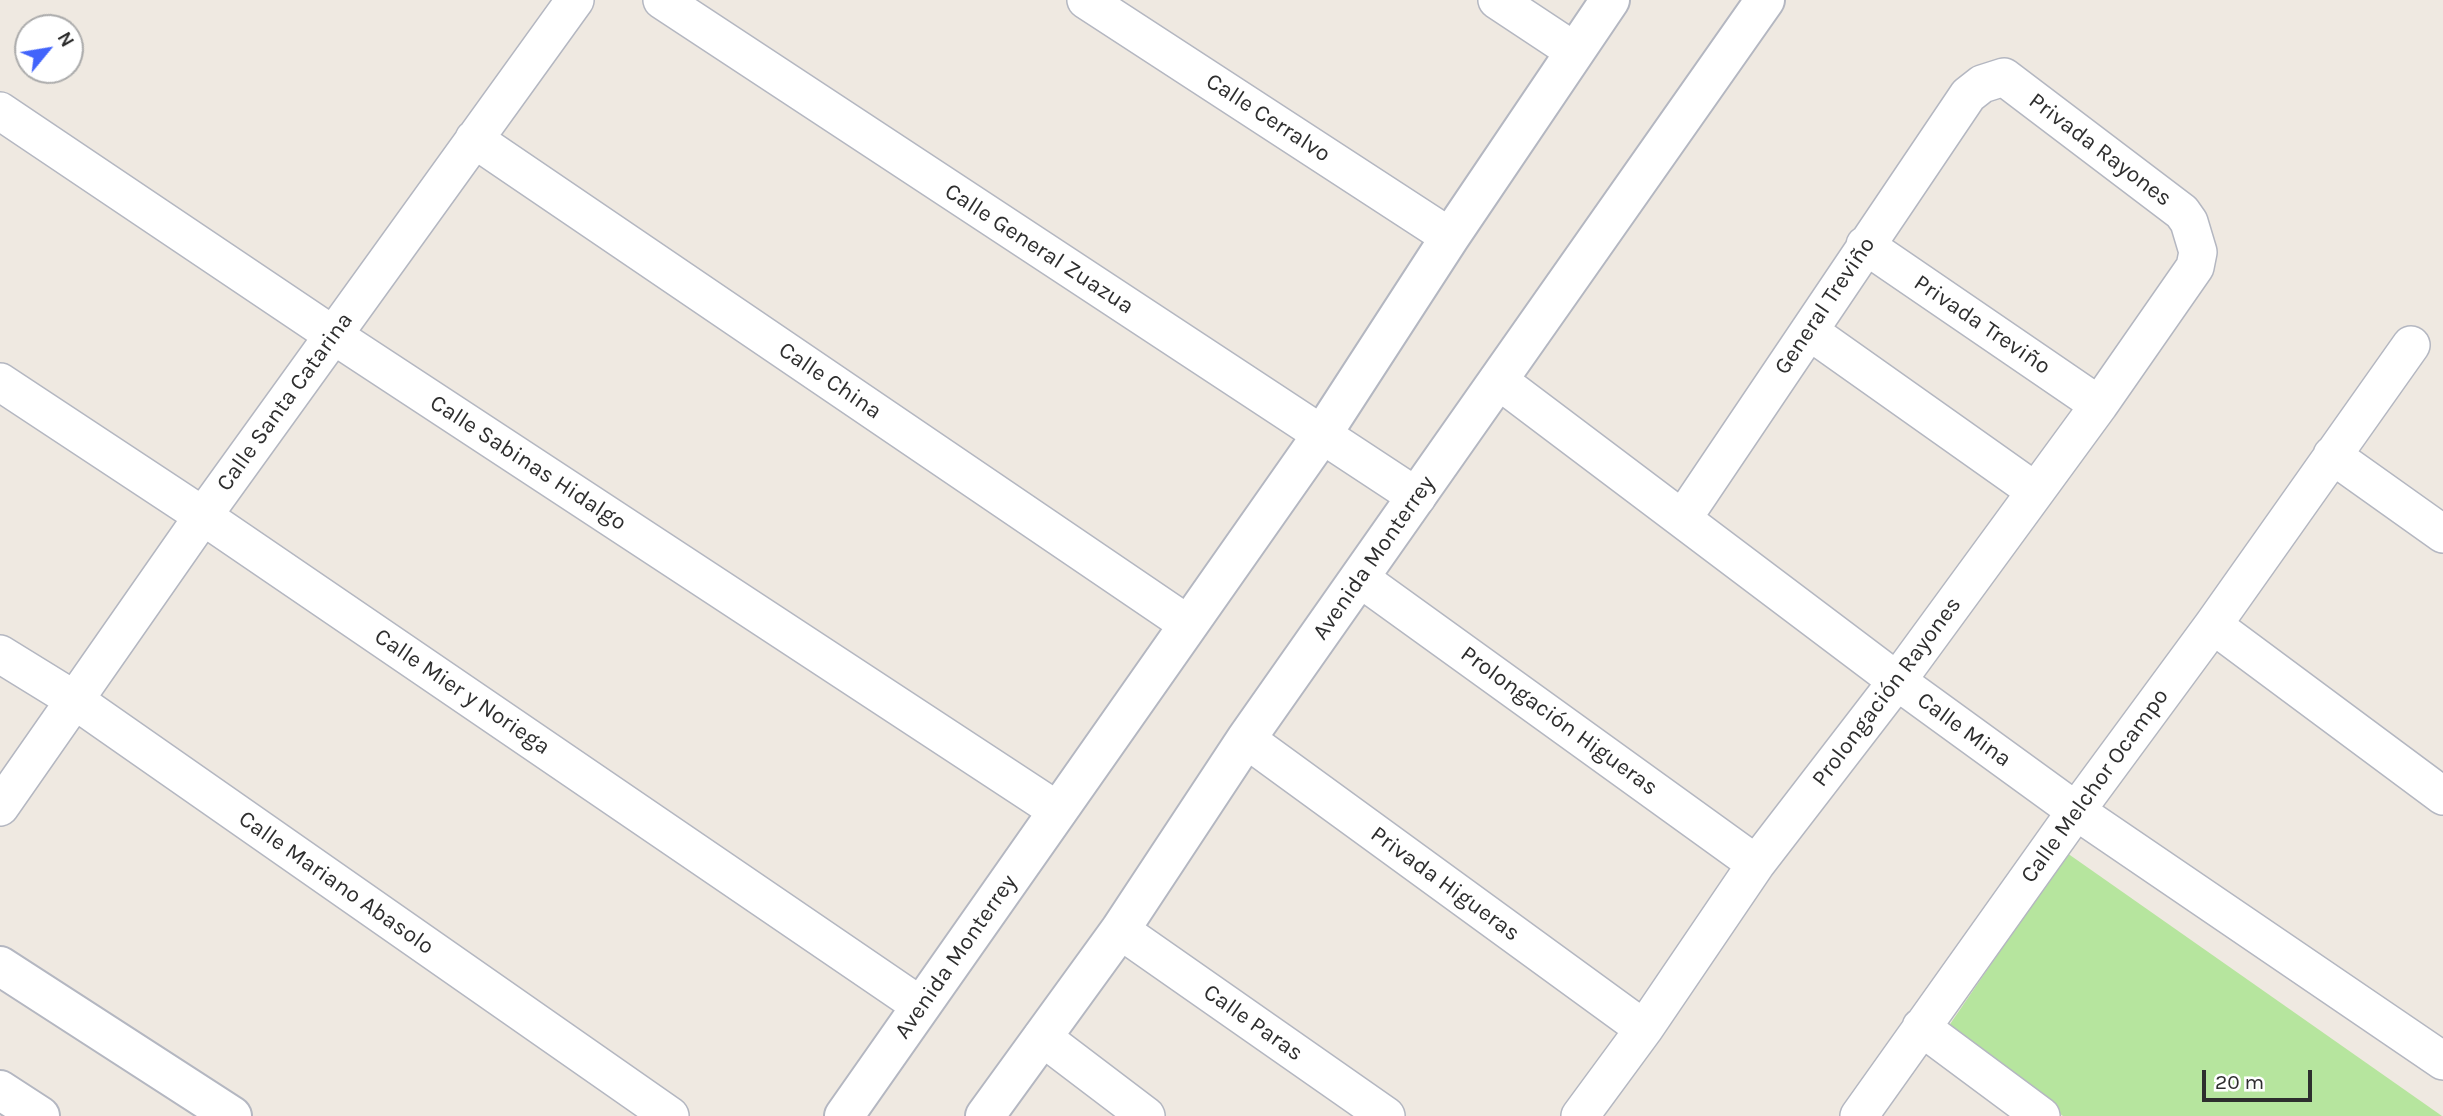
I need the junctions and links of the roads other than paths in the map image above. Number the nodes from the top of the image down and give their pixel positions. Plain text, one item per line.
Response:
1 (575, 0) edge
2 (662, 0) edge
3 (1086, 0) edge
4 (1497, 0) edge
5 (1610, 0) edge
6 (1765, 0) edge
7 (1574, 51) junction
8 (1968, 95) joint
9 (0, 111) edge
10 (474, 139) junction
11 (1450, 237) junction
12 (1865, 246) junction
13 (2195, 267) joint
14 (1809, 331) junction
15 (333, 335) junction
16 (2411, 345) dead end
17 (1499, 380) junction
18 (0, 382) edge
19 (2099, 405) junction
20 (1321, 436) junction
21 (2332, 455) junction
22 (2035, 491) junction
23 (1417, 497) junction
24 (203, 516) junction
25 (1683, 518) junction
26 (2443, 534) edge
27 (1361, 579) junction
28 (1186, 623) junction
29 (2213, 625) junction
30 (0, 654) edge
31 (1897, 681) junction
32 (73, 699) junction
33 (1246, 740) junction
34 (2443, 796) edge
35 (0, 807) edge
36 (1058, 811) junction
37 (2076, 811) junction
38 (1756, 864) junction
39 (1120, 930) junction
40 (0, 966) edge
41 (921, 1006) junction
42 (1921, 1027) junction
43 (1644, 1029) junction
44 (1042, 1037) junction
45 (2443, 1061) edge
46 (0, 1090) edge
47 (40, 1116) edge
48 (232, 1116) edge
49 (670, 1116) edge
50 (844, 1116) edge
51 (985, 1116) edge
52 (1146, 1116) edge
53 (1386, 1116) edge
54 (1580, 1116) edge
55 (1859, 1116) edge
56 (2041, 1116) edge

1 - 10 street, Calle Santa Catarina
2 - 20 street, Calle General Zuazua
3 - 11 street, Calle Cerralvo
4 - 7 street
5 - 7 street, Avenida Monterrey
6 - 17 street, Avenida Monterrey
7 - 11 street, Avenida Monterrey
8 - 12 street, General Treviño
8 - 13 street, Privada Rayones
9 - 15 street, Calle Sabinas Hidalgo
10 - 15 street, Calle Santa Catarina
10 - 28 street, Calle China
11 - 20 street, Avenida Monterrey
12 - 14 street, General Treviño
12 - 19 street, Privada Treviño
13 - 19 street, Prolongación Rayones
14 - 22 street
14 - 25 street, General Treviño
15 - 24 street, Calle Santa Catarina
15 - 36 street, Calle Sabinas Hidalgo
16 - 21 street, Calle Melchor Ocampo
17 - 23 street, Avenida Monterrey
17 - 25 street, Calle Mina
18 - 24 street, Calle Mier y Noriega
19 - 22 street, Prolongación Rayones
20 - 23 street, Calle General Zuazua
20 - 28 street, Avenida Monterrey
21 - 26 street
21 - 29 street, Calle Melchor Ocampo
22 - 31 street, Prolongación Rayones
23 - 27 street, Avenida Monterrey
24 - 32 street, Calle Santa Catarina
24 - 41 street, Calle Mier y Noriega
25 - 31 street, Calle Mina
27 - 33 street, Avenida Monterrey
27 - 38 street, Prolongación Higueras
28 - 36 street, Avenida Monterrey
29 - 34 street
29 - 37 street, Calle Melchor Ocampo
30 - 32 street, Calle Mariano Abasolo
31 - 37 street, Calle Mina
31 - 38 street, Prolongación Rayones
32 - 35 street, Calle Santa Catarina
32 - 49 street, Calle Mariano Abasolo
33 - 39 street, Avenida Monterrey
33 - 43 street, Privada Higueras
36 - 41 street, Avenida Monterrey
37 - 42 street, Calle Melchor Ocampo
37 - 45 street, Calle Mina
38 - 43 street, Prolongación Rayones
39 - 44 street, Avenida Monterrey
39 - 53 street, Calle Paras
40 - 48 street
41 - 50 street, Avenida Monterrey
42 - 55 street, Calle Melchor Ocampo
42 - 56 street
43 - 54 street, Prolongación Rayones
44 - 51 street, Avenida Monterrey
44 - 52 street
46 - 47 street

